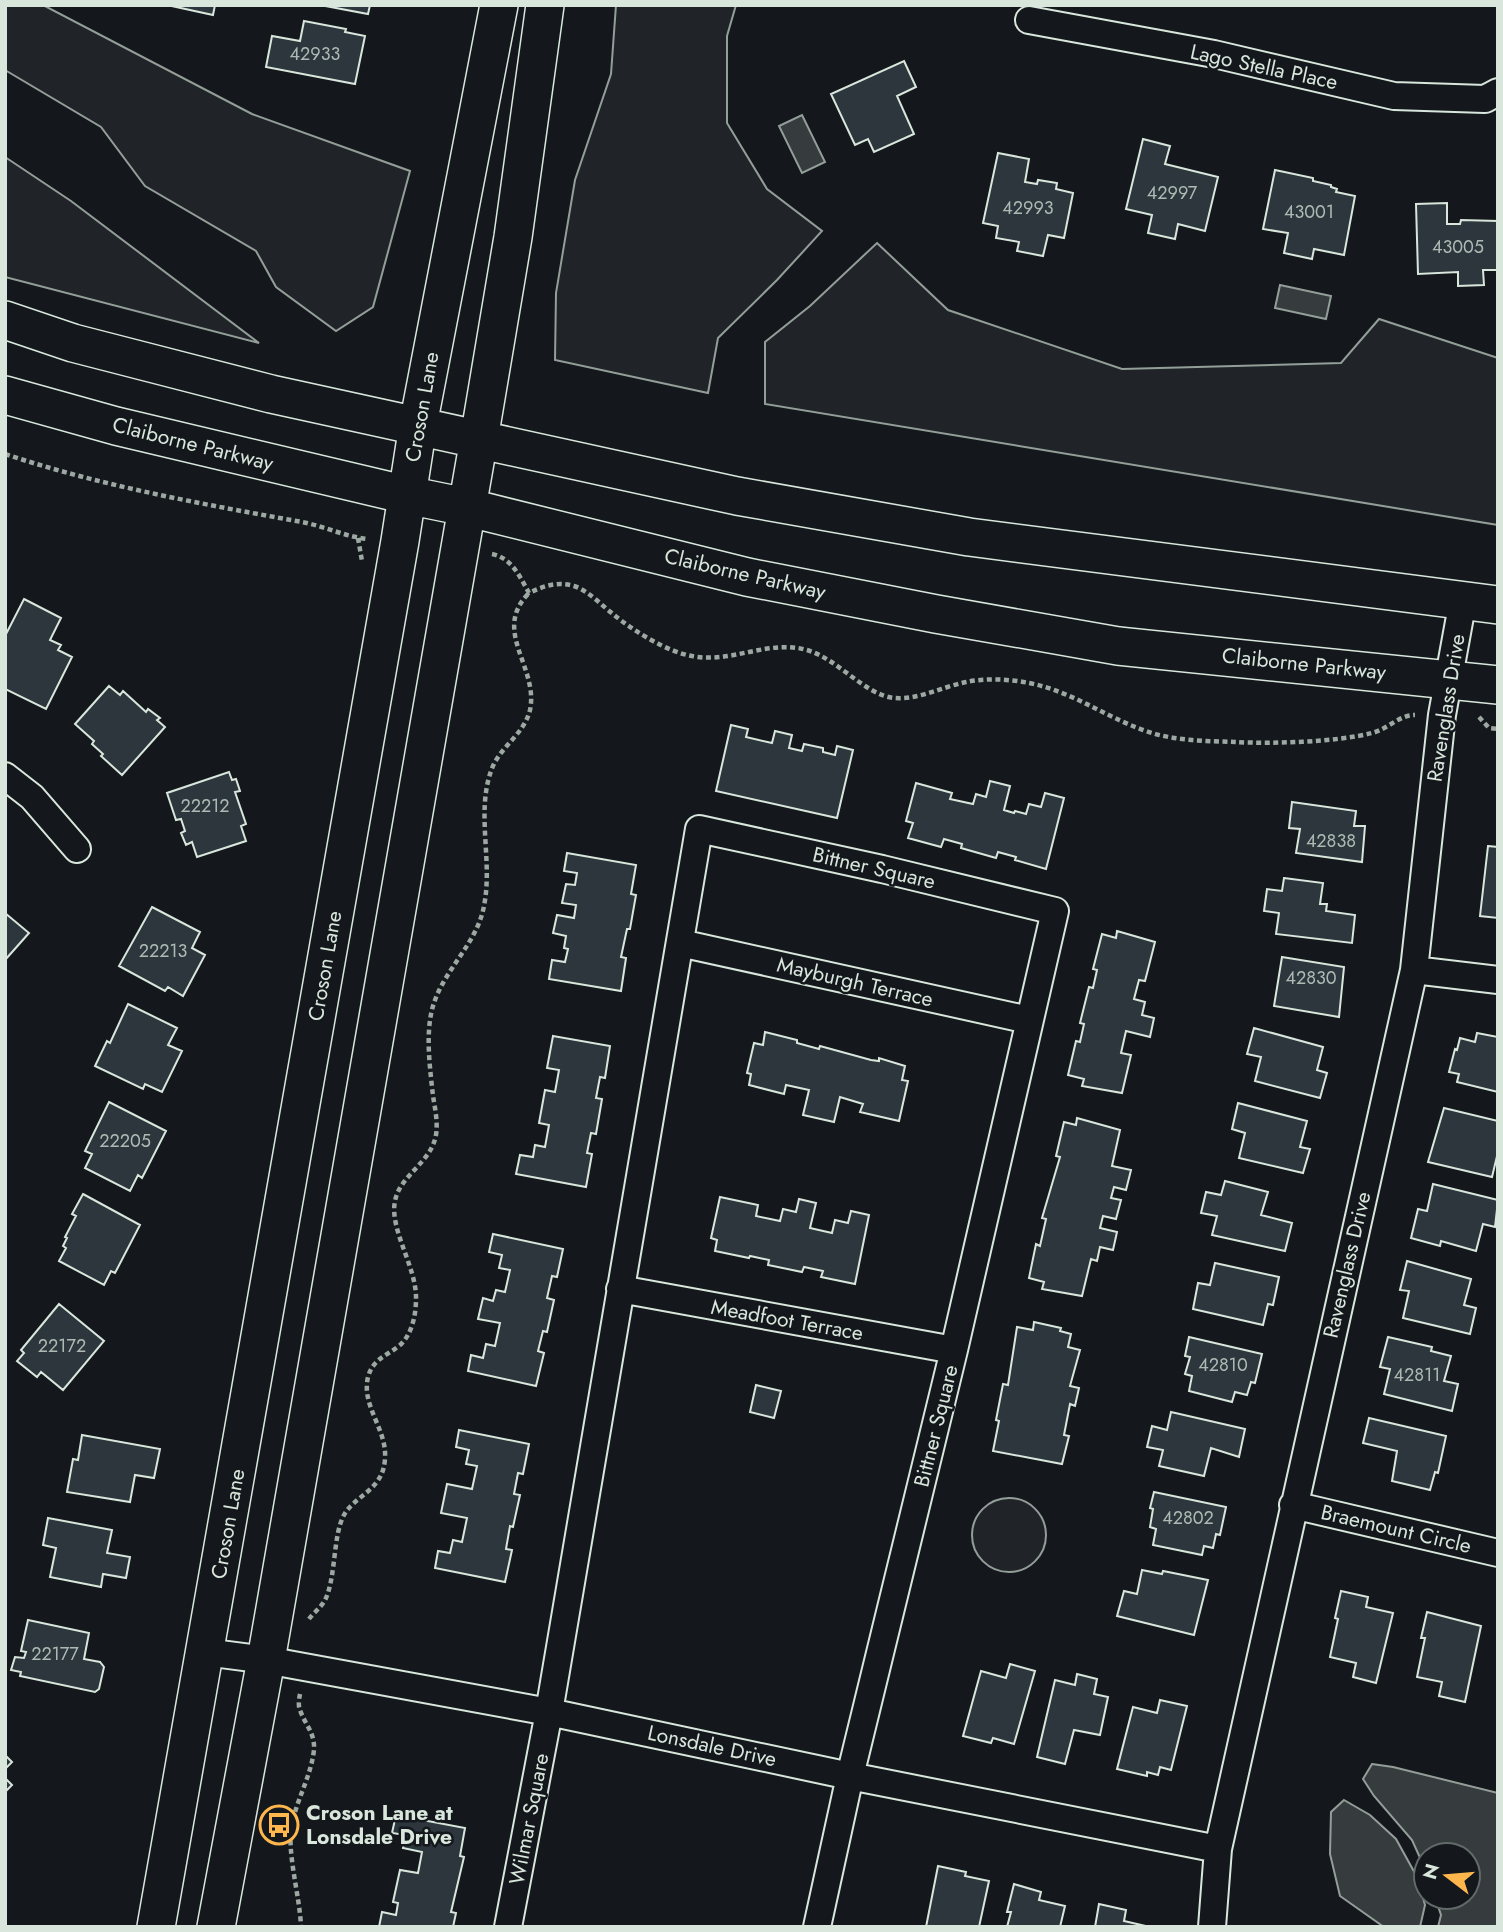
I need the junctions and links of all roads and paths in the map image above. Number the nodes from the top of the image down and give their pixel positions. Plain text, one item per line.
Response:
1 (499, 5) edge
2 (545, 5) edge
3 (1029, 20) dead end
4 (1498, 92) edge
5 (5, 320) edge
6 (5, 395) edge
7 (418, 425) junction
8 (479, 439) junction
9 (5, 454) edge
10 (407, 495) junction
11 (466, 507) junction
12 (400, 541) junction
13 (458, 549) junction
14 (529, 593) junction
15 (1480, 603) edge
16 (1450, 679) junction
17 (1498, 685) edge
18 (1442, 715) junction
19 (1498, 729) edge
20 (5, 776) edge
21 (77, 849) dead end
22 (680, 943) junction
23 (1414, 970) junction
24 (1498, 980) edge
25 (1029, 1020) junction
26 (620, 1289) junction
27 (954, 1350) junction
28 (1293, 1504) junction
29 (1498, 1553) edge
30 (205, 1652) junction
31 (266, 1660) junction
32 (302, 1667) junction
33 (549, 1712) junction
34 (850, 1776) junction
35 (1218, 1849) junction
36 (156, 1927) edge
37 (216, 1927) edge
38 (301, 1927) edge
39 (508, 1927) edge
40 (817, 1927) edge
41 (1212, 1927) edge

1 - 7 main road, Croson Lane
2 - 8 main road
3 - 4 street, Lago Stella Place
5 - 7 main road
6 - 10 main road, Claiborne Parkway
7 - 8 main road
7 - 10 main road, Croson Lane
8 - 11 main road
8 - 15 main road
9 - 12 path
10 - 11 main road, Claiborne Parkway
10 - 12 main road, Croson Lane
11 - 13 main road
11 - 16 main road, Claiborne Parkway
12 - 30 main road, Croson Lane
13 - 14 path
13 - 31 main road
14 - 18 path
14 - 32 path
15 - 16 street, Ravenglass Drive
16 - 17 main road, Claiborne Parkway
16 - 18 street, Ravenglass Drive
18 - 19 path
18 - 23 street, Ravenglass Drive
20 - 21 street
22 - 25 street, Mayburgh Terrace
22 - 25 street, Bittner Square
22 - 26 street, Bittner Square
23 - 24 street
23 - 28 street, Ravenglass Drive
25 - 27 street, Bittner Square
26 - 27 street, Meadfoot Terrace
26 - 33 street, Bittner Square
27 - 34 street, Bittner Square
28 - 29 street, Braemount Circle
28 - 35 street, Ravenglass Drive
30 - 31 street, Lonsdale Drive
30 - 36 main road, Croson Lane
31 - 32 street, Lonsdale Drive
31 - 37 main road
32 - 33 street, Lonsdale Drive
32 - 38 path
33 - 34 street, Lonsdale Drive
33 - 39 street, Wilmar Square
34 - 35 street, Lonsdale Drive
34 - 40 street
35 - 41 street, Ravenglass Drive

